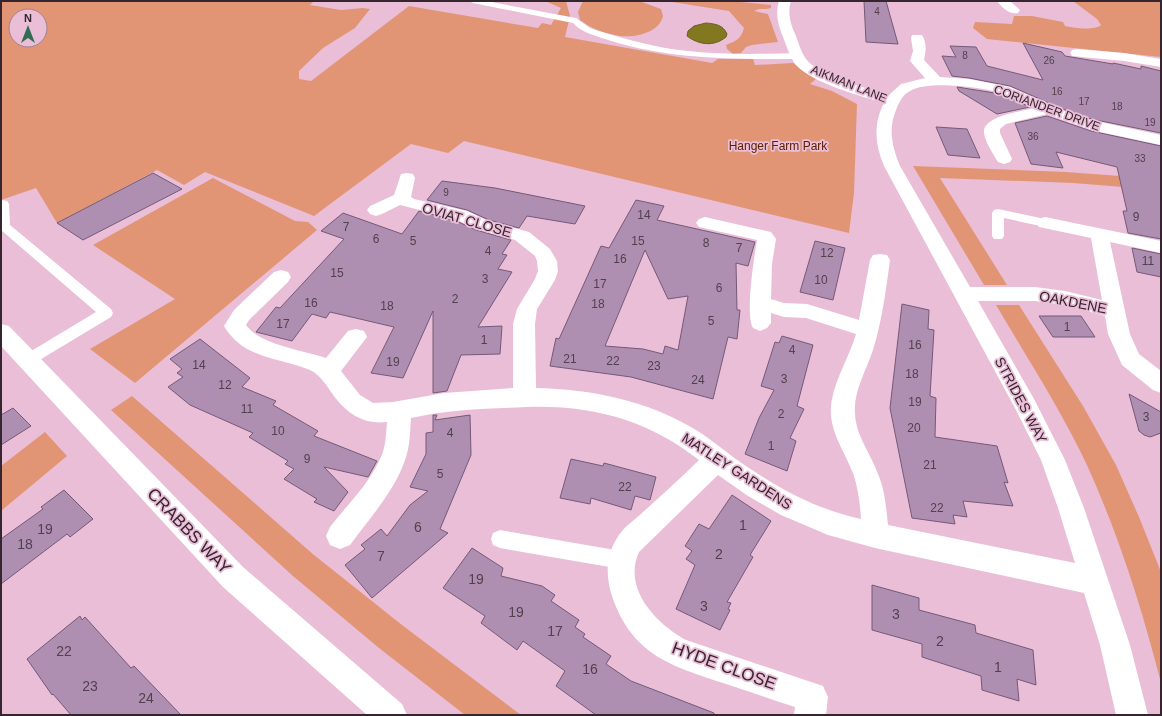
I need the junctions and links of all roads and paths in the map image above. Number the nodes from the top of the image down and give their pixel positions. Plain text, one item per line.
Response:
1 (473, 1) edge
2 (785, 1) edge
3 (1004, 1) edge
4 (1014, 10) dead end
5 (917, 38) dead end
6 (1077, 53) dead end
7 (798, 56) junction
8 (1161, 63) edge
9 (936, 81) junction
10 (892, 102) junction
11 (1049, 109) junction
12 (1161, 140) edge
13 (1004, 159) dead end
14 (407, 178) dead end
15 (402, 198) junction
16 (3, 204) dead end
17 (376, 210) dead end
18 (705, 223) dead end
19 (1045, 223) joint
20 (1099, 234) junction
21 (998, 236) dead end
22 (1161, 247) edge
23 (880, 260) dead end
24 (281, 277) dead end
25 (964, 294) junction
26 (1114, 311) junction
27 (867, 330) junction
28 (1, 332) edge
29 (356, 337) dead end
30 (28, 360) junction
31 (328, 370) junction
32 (1161, 384) edge
33 (525, 398) junction
34 (400, 410) junction
35 (717, 460) junction
36 (875, 535) junction
37 (340, 536) dead end
38 (500, 539) dead end
39 (621, 560) junction
40 (1095, 581) junction
41 (391, 715) edge
42 (810, 715) edge
43 (1132, 715) edge

1 - 7 lane
2 - 7 street, AIKMAN LANE
3 - 4 street
5 - 9 street
6 - 8 street
7 - 10 street, AIKMAN LANE
9 - 10 street, CORIANDER DRIVE
9 - 11 street, CORIANDER DRIVE
10 - 25 street, STRIDES WAY
11 - 12 street, CORIANDER DRIVE
11 - 13 street
14 - 15 street
15 - 17 street
15 - 33 street, OVIAT CLOSE
16 - 30 lane
18 - 27 street
19 - 20 street
19 - 21 lane
20 - 22 street
20 - 26 street
23 - 27 street
24 - 31 street, MATLEY GARDENS
25 - 26 street, OAKDENE
25 - 40 street, STRIDES WAY
26 - 32 street, OAKDENE
27 - 36 street
28 - 30 street, CRABBS WAY
29 - 31 street
30 - 41 street, CRABBS WAY
31 - 34 street, MATLEY GARDENS
33 - 34 street, MATLEY GARDENS
33 - 35 street, MATLEY GARDENS
34 - 37 street
35 - 36 street, MATLEY GARDENS
35 - 39 street, HYDE CLOSE
36 - 40 street, MATLEY GARDENS
38 - 39 lane
39 - 42 street, HYDE CLOSE
40 - 43 street, STRIDES WAY

